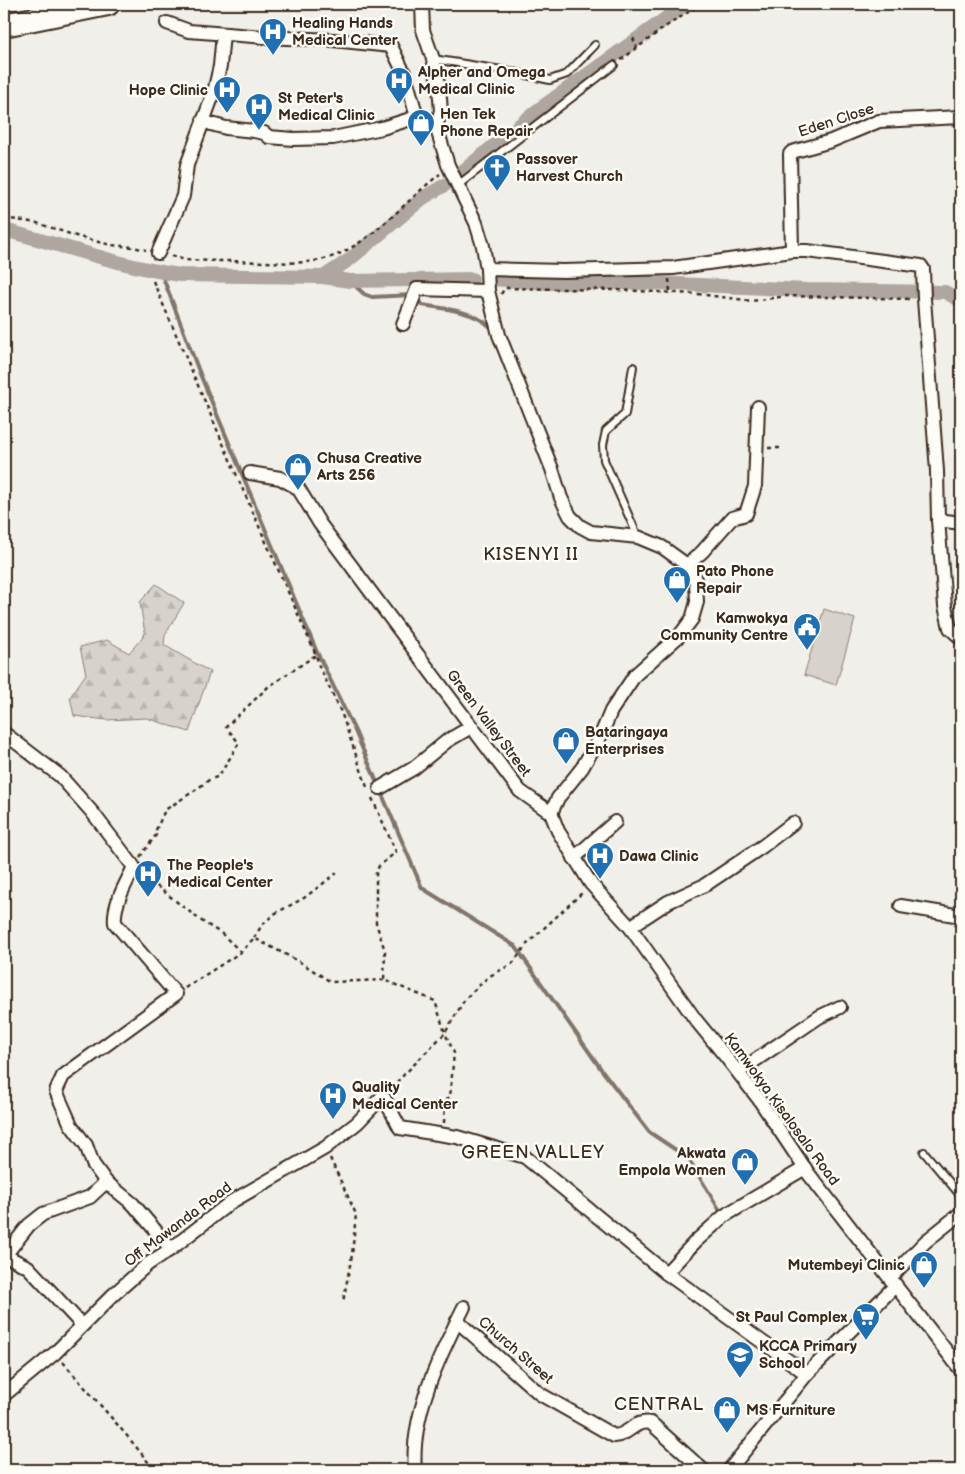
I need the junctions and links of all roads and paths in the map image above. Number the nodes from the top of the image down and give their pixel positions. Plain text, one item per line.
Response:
1 (108, 4) edge
2 (422, 4) edge
3 (700, 4) edge
4 (167, 23) dead end
5 (4, 25) edge
6 (223, 34) junction
7 (632, 38) dead end
8 (595, 45) dead end
9 (637, 48) junction
10 (433, 59) junction
11 (614, 65) joint
12 (417, 117) junction
13 (961, 117) edge
14 (203, 120) junction
15 (436, 126) junction
16 (449, 167) junction
17 (458, 185) junction
18 (4, 218) edge
19 (792, 251) junction
20 (158, 253) junction
21 (487, 269) junction
22 (669, 278) dead end
23 (153, 281) dead end
24 (488, 290) junction
25 (670, 293) junction
26 (924, 299) junction
27 (491, 304) junction
28 (403, 324) dead end
29 (634, 367) dead end
30 (758, 407) dead end
31 (250, 473) dead end
32 (938, 520) junction
33 (961, 523) edge
34 (638, 537) junction
35 (687, 566) junction
36 (961, 638) edge
37 (316, 655) junction
38 (470, 728) junction
39 (4, 733) edge
40 (380, 788) dead end
41 (551, 813) junction
42 (615, 822) dead end
43 (793, 823) dead end
44 (574, 858) junction
45 (134, 867) junction
46 (337, 873) dead end
47 (591, 884) junction
48 (901, 906) dead end
49 (961, 916) edge
50 (630, 927) junction
51 (254, 938) junction
52 (241, 952) junction
53 (384, 980) junction
54 (176, 994) junction
55 (840, 1007) dead end
56 (445, 1033) junction
57 (738, 1072) junction
58 (383, 1096) junction
59 (443, 1135) junction
60 (325, 1148) junction
61 (924, 1152) dead end
62 (805, 1168) junction
63 (106, 1182) junction
64 (961, 1196) edge
65 (961, 1213) edge
66 (171, 1249) junction
67 (5, 1256) edge
68 (666, 1273) junction
69 (893, 1281) junction
70 (343, 1302) dead end
71 (464, 1307) dead end
72 (457, 1321) junction
73 (82, 1325) junction
74 (55, 1353) junction
75 (961, 1370) edge
76 (807, 1374) junction
77 (4, 1395) edge
78 (154, 1470) edge
79 (415, 1470) edge
80 (703, 1470) edge
81 (729, 1470) edge

1 - 5 highway
2 - 10 street
3 - 9 path
4 - 6 street
6 - 12 street
6 - 14 street
7 - 9 path
8 - 10 lane
9 - 11 path
10 - 15 street
11 - 17 lane
12 - 14 street
12 - 15 street
13 - 19 street, Eden Close
14 - 20 street
15 - 16 street
16 - 17 street
16 - 20 path
17 - 21 street
18 - 20 path
19 - 21 street
19 - 26 street
21 - 24 street
22 - 25 path
23 - 37 path
24 - 27 street
24 - 28 street
25 - 26 path
25 - 27 path
26 - 32 street
27 - 34 street
29 - 34 lane
30 - 35 street
31 - 38 street, Green Valley Street
32 - 33 street
32 - 36 street
34 - 35 street
35 - 41 street
37 - 45 path
37 - 53 path
38 - 40 street
38 - 41 street, Green Valley Street
39 - 45 street
41 - 44 street, Kamwokya Kisalosalo Road
42 - 44 street
43 - 50 street
44 - 47 street, Kamwokya Kisalosalo Road
45 - 52 path
45 - 54 street
46 - 51 path
47 - 50 street, Kamwokya Kisalosalo Road
47 - 56 path
48 - 49 street
50 - 57 street, Kamwokya Kisalosalo Road
51 - 52 path
51 - 53 path
52 - 54 path
53 - 56 path
54 - 63 street
55 - 57 street
56 - 58 path
56 - 59 path
57 - 62 street, Kamwokya Kisalosalo Road
58 - 59 street
58 - 60 street, Off Mawanda Road
59 - 68 street
60 - 66 street, Off Mawanda Road
60 - 70 path
61 - 64 lane
62 - 68 street
62 - 69 street, Kamwokya Kisalosalo Road
63 - 66 street
63 - 67 street
65 - 69 street
66 - 73 street, Off Mawanda Road
67 - 73 street
68 - 76 street
69 - 75 street, Kamwokya Kisalosalo Road
69 - 76 street
71 - 72 street
72 - 79 street
72 - 80 street, Church Street
73 - 74 street, Off Mawanda Road
74 - 77 street, Off Mawanda Road
74 - 78 path
76 - 81 street

